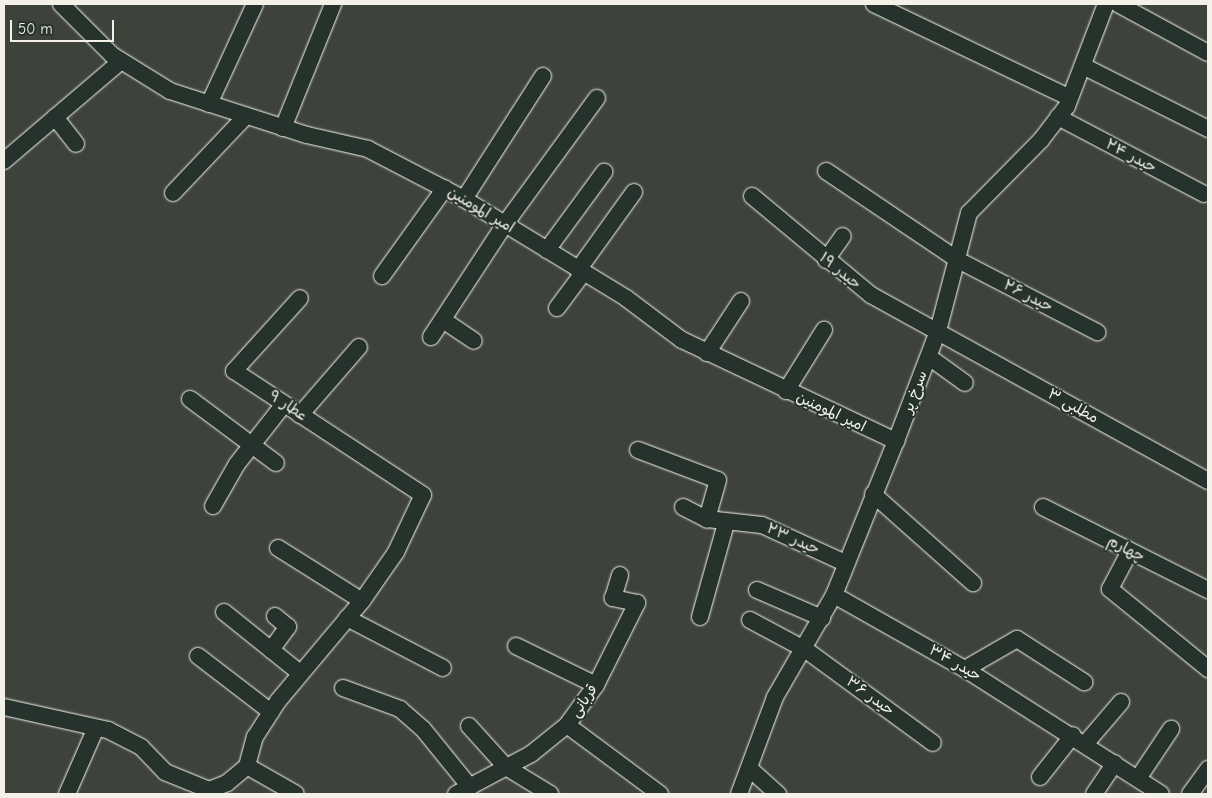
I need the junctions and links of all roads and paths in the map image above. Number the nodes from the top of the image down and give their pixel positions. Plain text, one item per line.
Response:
1 (61, 4) edge
2 (255, 4) edge
3 (333, 4) edge
4 (874, 4) edge
5 (1106, 4) edge
6 (1118, 4) edge
7 (1208, 53) edge
8 (121, 61) junction
9 (1083, 66) junction
10 (543, 76) dead end
11 (597, 98) dead end
12 (1070, 98) junction
13 (209, 104) junction
14 (246, 116) junction
15 (55, 117) junction
16 (1058, 117) junction
17 (283, 128) junction
18 (1208, 129) edge
19 (76, 144) dead end
20 (4, 162) edge
21 (826, 171) dead end
22 (604, 172) dead end
23 (445, 188) junction
24 (634, 192) dead end
25 (173, 193) dead end
26 (1204, 194) dead end
27 (752, 196) dead end
28 (464, 198) junction
29 (505, 224) junction
30 (843, 236) dead end
31 (547, 250) junction
32 (826, 260) junction
33 (958, 260) junction
34 (580, 272) junction
35 (382, 276) dead end
36 (300, 298) dead end
37 (741, 301) dead end
38 (557, 308) dead end
39 (443, 320) junction
40 (824, 330) dead end
41 (938, 331) junction
42 (1098, 332) dead end
43 (432, 337) dead end
44 (474, 341) dead end
45 (359, 347) dead end
46 (707, 353) junction
47 (929, 358) junction
48 (965, 383) dead end
49 (786, 391) junction
50 (190, 399) dead end
51 (284, 404) junction
52 (300, 415) junction
53 (896, 442) junction
54 (253, 444) junction
55 (638, 450) dead end
56 (276, 463) dead end
57 (1208, 481) edge
58 (873, 494) junction
59 (213, 506) dead end
60 (683, 507) dead end
61 (1043, 507) dead end
62 (707, 519) junction
63 (726, 523) junction
64 (278, 548) dead end
65 (1130, 551) junction
66 (845, 563) junction
67 (620, 574) dead end
68 (973, 583) dead end
69 (756, 590) dead end
70 (1208, 590) edge
71 (834, 595) junction
72 (362, 601) junction
73 (224, 612) dead end
74 (275, 616) dead end
75 (700, 617) dead end
76 (347, 618) junction
77 (822, 618) junction
78 (750, 620) dead end
79 (516, 646) dead end
80 (271, 650) junction
81 (806, 650) junction
82 (198, 656) dead end
83 (443, 668) dead end
84 (965, 668) junction
85 (1208, 669) edge
86 (300, 673) junction
87 (1084, 682) dead end
88 (596, 685) junction
89 (343, 688) dead end
90 (1121, 702) dead end
91 (4, 707) edge
92 (271, 712) junction
93 (469, 726) dead end
94 (567, 726) junction
95 (96, 728) junction
96 (1171, 729) dead end
97 (1080, 739) junction
98 (933, 743) dead end
99 (1115, 763) junction
100 (247, 766) junction
101 (506, 767) junction
102 (750, 769) junction
103 (1208, 769) edge
104 (1138, 777) junction
105 (1040, 778) dead end
106 (463, 790) edge
107 (1157, 793) edge
108 (67, 794) edge
109 (296, 794) edge
110 (550, 794) edge
111 (660, 794) edge
112 (739, 794) edge
113 (778, 794) edge
114 (1094, 794) edge
115 (1190, 794) edge

1 - 8 street, امیر المومنین
2 - 13 street
3 - 17 street
4 - 12 street
5 - 9 street, سرخ پر
6 - 7 street
8 - 13 street, امیر المومنین
8 - 15 street
9 - 12 street, سرخ پر
9 - 18 street
10 - 28 street
11 - 29 street
12 - 16 street, سرخ پر
13 - 14 street, امیر المومنین
14 - 17 street, امیر المومنین
14 - 25 street
15 - 19 street
15 - 20 street
16 - 26 street, حیدر ۲۴
16 - 33 street, سرخ پر
17 - 23 street, امیر المومنین
21 - 33 street, حیدر ۲۶
22 - 31 street
23 - 28 street, امیر المومنین
23 - 35 street
24 - 34 street
27 - 32 street, حیدر ۱۹
28 - 29 street, امیر المومنین
29 - 31 street, امیر المومنین
29 - 39 street
30 - 32 street
31 - 34 street, امیر المومنین
32 - 41 street, حیدر ۱۹
33 - 41 street, سرخ پر
33 - 42 street, حیدر ۲۶
34 - 38 street
34 - 46 street, امیر المومنین
36 - 51 street, عطار ۹
37 - 46 street
39 - 43 street
39 - 44 street
40 - 49 street
41 - 47 street, سرخ پر
41 - 57 street, مطلبی ۳
45 - 52 street
46 - 49 street, امیر المومنین
47 - 48 street
47 - 53 street, سرخ پر
49 - 53 street, امیر المومنین
50 - 54 street
51 - 52 street, عطار ۹
51 - 54 street
52 - 72 street, عطار ۹
53 - 58 street, سرخ پر
54 - 56 street
54 - 59 street
55 - 62 street
58 - 66 street, سرخ پر
58 - 68 street
60 - 62 street, حیدر ۲۳
61 - 65 street, چهارم
62 - 63 street, حیدر ۲۳
63 - 66 street, حیدر ۲۳
63 - 75 street
64 - 72 street
65 - 70 street, چهارم
65 - 85 street
66 - 71 street, سرخ پر
67 - 88 street, قربانی
69 - 77 street
71 - 77 street, سرخ پر
71 - 84 street, حیدر ۳۴
72 - 76 street
73 - 80 street
74 - 80 street
76 - 83 street
76 - 86 street
77 - 81 street, سرخ پر
78 - 81 street, حیدر ۳۶
79 - 88 street
80 - 86 street
81 - 98 street, حیدر ۳۶
81 - 102 street, سرخ پر
82 - 92 street
84 - 87 street
84 - 97 street, حیدر ۳۴
86 - 92 street
88 - 94 street, قربانی
89 - 106 street
90 - 97 street
91 - 95 street
92 - 100 street
93 - 101 street
94 - 101 street, قربانی
94 - 111 street
95 - 100 street
95 - 108 street
96 - 104 street
97 - 99 street, حیدر ۳۴
97 - 105 street
99 - 104 street, حیدر ۳۴
99 - 114 street
100 - 109 street
101 - 106 street, قربانی
101 - 110 street
102 - 112 street, سرخ پر
102 - 113 street
103 - 115 street
104 - 107 street, حیدر ۳۴

